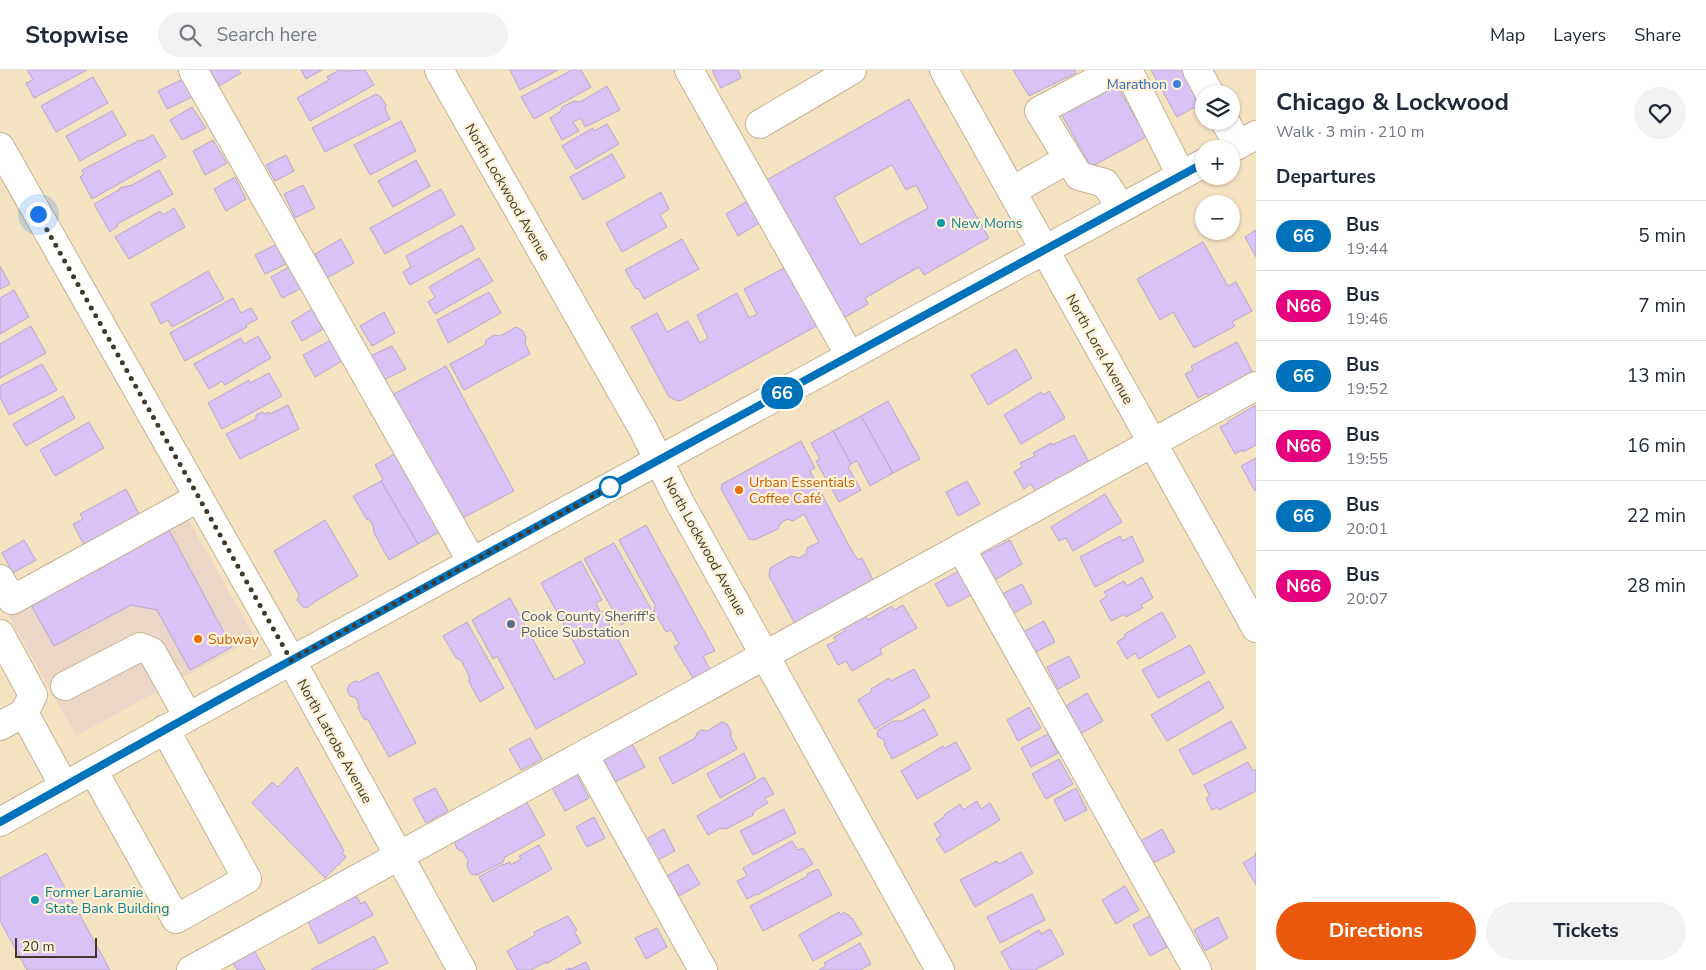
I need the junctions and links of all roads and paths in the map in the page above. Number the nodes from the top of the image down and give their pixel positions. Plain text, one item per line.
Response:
1 (192, 70) edge
2 (439, 70) edge
3 (689, 70) edge
4 (852, 70) edge
5 (944, 70) edge
6 (1116, 70) edge
7 (1128, 70) edge
8 (1197, 70) edge
9 (1205, 85) edge
10 (760, 124) dead end
11 (1232, 130) edge
12 (1241, 143) edge
13 (0, 147) edge
14 (1068, 159) junction
15 (1192, 169) edge
16 (1012, 192) junction
17 (1121, 208) junction
18 (1045, 250) junction
19 (850, 356) junction
20 (1256, 386) edge
21 (1152, 443) junction
22 (658, 460) junction
23 (198, 498) junction
24 (961, 548) junction
25 (472, 562) junction
26 (0, 579) edge
27 (1256, 628) edge
28 (0, 634) edge
29 (765, 655) junction
30 (291, 660) junction
31 (65, 686) dead end
32 (24, 713) junction
33 (176, 723) junction
34 (0, 726) edge
35 (584, 755) junction
36 (93, 770) junction
37 (64, 786) junction
38 (0, 822) edge
39 (399, 856) junction
40 (220, 963) edge
41 (191, 970) edge
42 (462, 970) edge
43 (703, 970) edge
44 (940, 970) edge
45 (1197, 970) edge

1 - 25 street
2 - 22 street, North Lockwood Avenue
3 - 19 street
4 - 10 street
5 - 16 street, North Lorel Avenue
6 - 14 street
7 - 15 street
8 - 9 street
11 - 12 street
13 - 23 street, North Latrobe Avenue
14 - 16 street
14 - 17 street
15 - 17 street
16 - 18 street, North Lorel Avenue
17 - 18 street
18 - 19 street
18 - 21 street, North Lorel Avenue
19 - 22 street
20 - 21 street
21 - 24 street
21 - 27 street, North Lorel Avenue
22 - 25 street
22 - 29 street, North Lockwood Avenue
23 - 26 street
23 - 30 street, North Latrobe Avenue
24 - 29 street
24 - 45 street
25 - 30 street
28 - 32 street
29 - 35 street
29 - 44 street, North Lockwood Avenue
30 - 33 street
30 - 39 street, North Latrobe Avenue
31 - 33 street
32 - 34 street
32 - 37 street
33 - 36 street
33 - 36 street
35 - 39 street
35 - 43 street
36 - 37 street
37 - 38 street
39 - 40 street
39 - 42 street, North Latrobe Avenue
40 - 41 street

